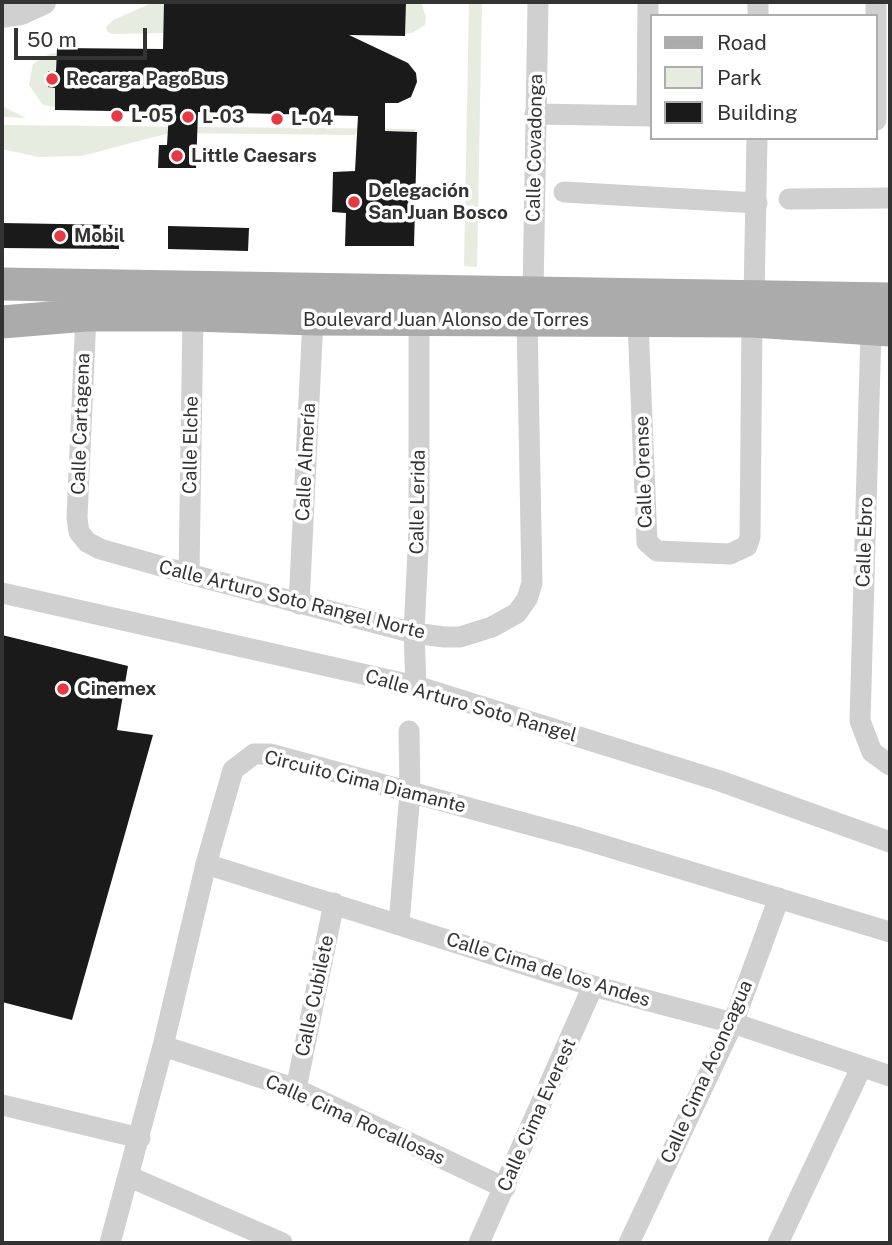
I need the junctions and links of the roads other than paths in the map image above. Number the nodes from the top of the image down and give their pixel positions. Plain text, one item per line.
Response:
1 (538, 2) edge
2 (648, 2) edge
3 (535, 114) junction
4 (650, 116) edge
5 (757, 140) edge
6 (564, 192) dead end
7 (890, 198) edge
8 (789, 199) dead end
9 (757, 203) junction
10 (2, 284) edge
11 (890, 299) edge
12 (530, 307) junction
13 (753, 309) junction
14 (86, 315) junction
15 (193, 315) junction
16 (419, 318) junction
17 (313, 319) junction
18 (638, 321) junction
19 (2, 322) edge
20 (881, 330) edge
21 (79, 532) joint
22 (189, 575) junction
23 (531, 583) joint
24 (2, 593) edge
25 (299, 604) junction
26 (414, 633) junction
27 (416, 686) junction
28 (409, 731) dead end
29 (890, 765) edge
30 (410, 793) junction
31 (890, 842) edge
32 (205, 864) junction
33 (779, 898) junction
34 (334, 903) junction
35 (399, 923) junction
36 (890, 932) edge
37 (593, 986) junction
38 (733, 1023) junction
39 (163, 1046) junction
40 (861, 1068) junction
41 (890, 1076) edge
42 (296, 1089) junction
43 (2, 1105) edge
44 (139, 1138) junction
45 (130, 1177) junction
46 (505, 1188) junction
47 (110, 1243) edge
48 (282, 1243) edge
49 (479, 1243) edge
50 (629, 1243) edge
51 (778, 1243) edge

1 - 3 street, Calle Covadonga
2 - 4 street
3 - 4 street
3 - 12 street, Calle Covadonga
5 - 9 street, Calle Orense
6 - 9 street
7 - 8 street
9 - 13 street, Calle Orense
10 - 12 main road, Boulevard Juan Alonso de Torres
11 - 13 main road, Boulevard Juan Alonso de Torres
12 - 13 main road, Boulevard Juan Alonso de Torres
12 - 16 main road, Boulevard Juan Alonso de Torres
12 - 18 main road, Boulevard Juan Alonso de Torres
12 - 23 street, Calle Covadonga
13 - 18 main road, Boulevard Juan Alonso de Torres
13 - 18 street, Calle Orense
13 - 20 main road, Boulevard Juan Alonso de Torres
14 - 15 main road, Boulevard Juan Alonso de Torres
14 - 19 main road, Boulevard Juan Alonso de Torres
14 - 21 street, Calle Cartagena
15 - 17 main road, Boulevard Juan Alonso de Torres
15 - 22 street, Calle Elche
16 - 17 main road, Boulevard Juan Alonso de Torres
16 - 26 street, Calle Lerida
17 - 25 street, Calle Almería
20 - 29 street, Calle Ebro
21 - 22 street, Calle Arturo Soto Rangel Norte
22 - 25 street, Calle Arturo Soto Rangel Norte
23 - 26 street, Calle Arturo Soto Rangel Norte
24 - 27 street, Calle Arturo Soto Rangel
25 - 26 street, Calle Arturo Soto Rangel Norte
26 - 27 street, Calle Lerida
27 - 31 street, Calle Arturo Soto Rangel
28 - 30 street
30 - 32 street, Circuito Cima Diamante
30 - 33 street, Circuito Cima Diamante
30 - 35 street
32 - 34 street, Calle Cima de los Andes
32 - 39 street, Circuito Cima Diamante
33 - 36 street, Circuito Cima Diamante
33 - 38 street, Calle Cima Aconcagua
34 - 35 street, Calle Cima de los Andes
34 - 42 street, Calle Cubilete
35 - 37 street, Calle Cima de los Andes
37 - 38 street, Calle Cima de los Andes
37 - 46 street, Calle Cima Everest
38 - 40 street, Calle Cima de los Andes
38 - 50 street, Calle Cima Aconcagua
39 - 42 street, Calle Cima Rocallosas
39 - 44 street, Circuito Cima Diamante
40 - 41 street, Calle Cima de los Andes
40 - 51 street
42 - 46 street, Calle Cima Rocallosas
43 - 44 street
44 - 45 street, Circuito Cima Diamante
45 - 47 street, Circuito Cima Diamante
45 - 48 street
46 - 49 street, Calle Cima Everest

